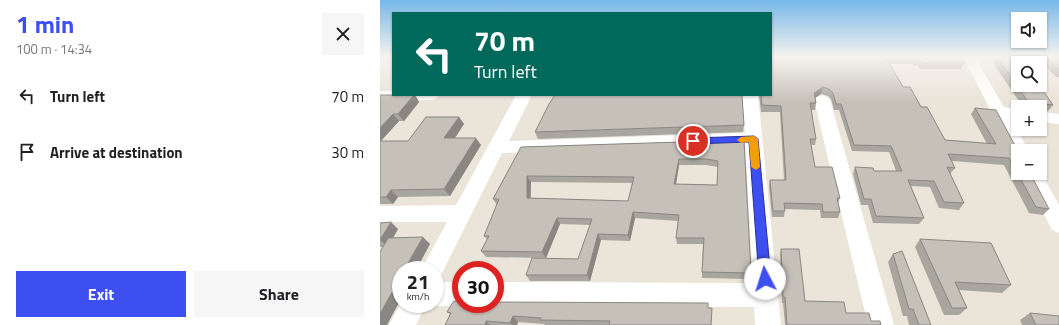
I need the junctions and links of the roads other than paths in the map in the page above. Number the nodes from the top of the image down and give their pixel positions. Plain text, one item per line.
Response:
1 (977, 72) edge
2 (380, 96) edge
3 (392, 96) edge
4 (523, 96) edge
5 (750, 96) edge
6 (822, 100) dead end
7 (999, 112) junction
8 (1011, 113) edge
9 (1047, 118) edge
10 (1059, 119) edge
11 (754, 139) junction
12 (1016, 144) edge
13 (497, 147) junction
14 (1036, 180) edge
15 (462, 213) junction
16 (380, 214) edge
17 (1059, 224) edge
18 (437, 261) edge
19 (504, 294) edge
20 (766, 295) junction
21 (409, 313) edge
22 (402, 325) edge
23 (768, 325) edge
24 (881, 325) edge

1 - 7 street
2 - 3 street
4 - 13 street
5 - 11 street
6 - 24 street
7 - 8 street
7 - 12 street
9 - 10 street
11 - 13 street
11 - 20 street
13 - 15 street
14 - 17 street
15 - 16 street
15 - 18 street
19 - 20 street
20 - 23 street
21 - 22 street

